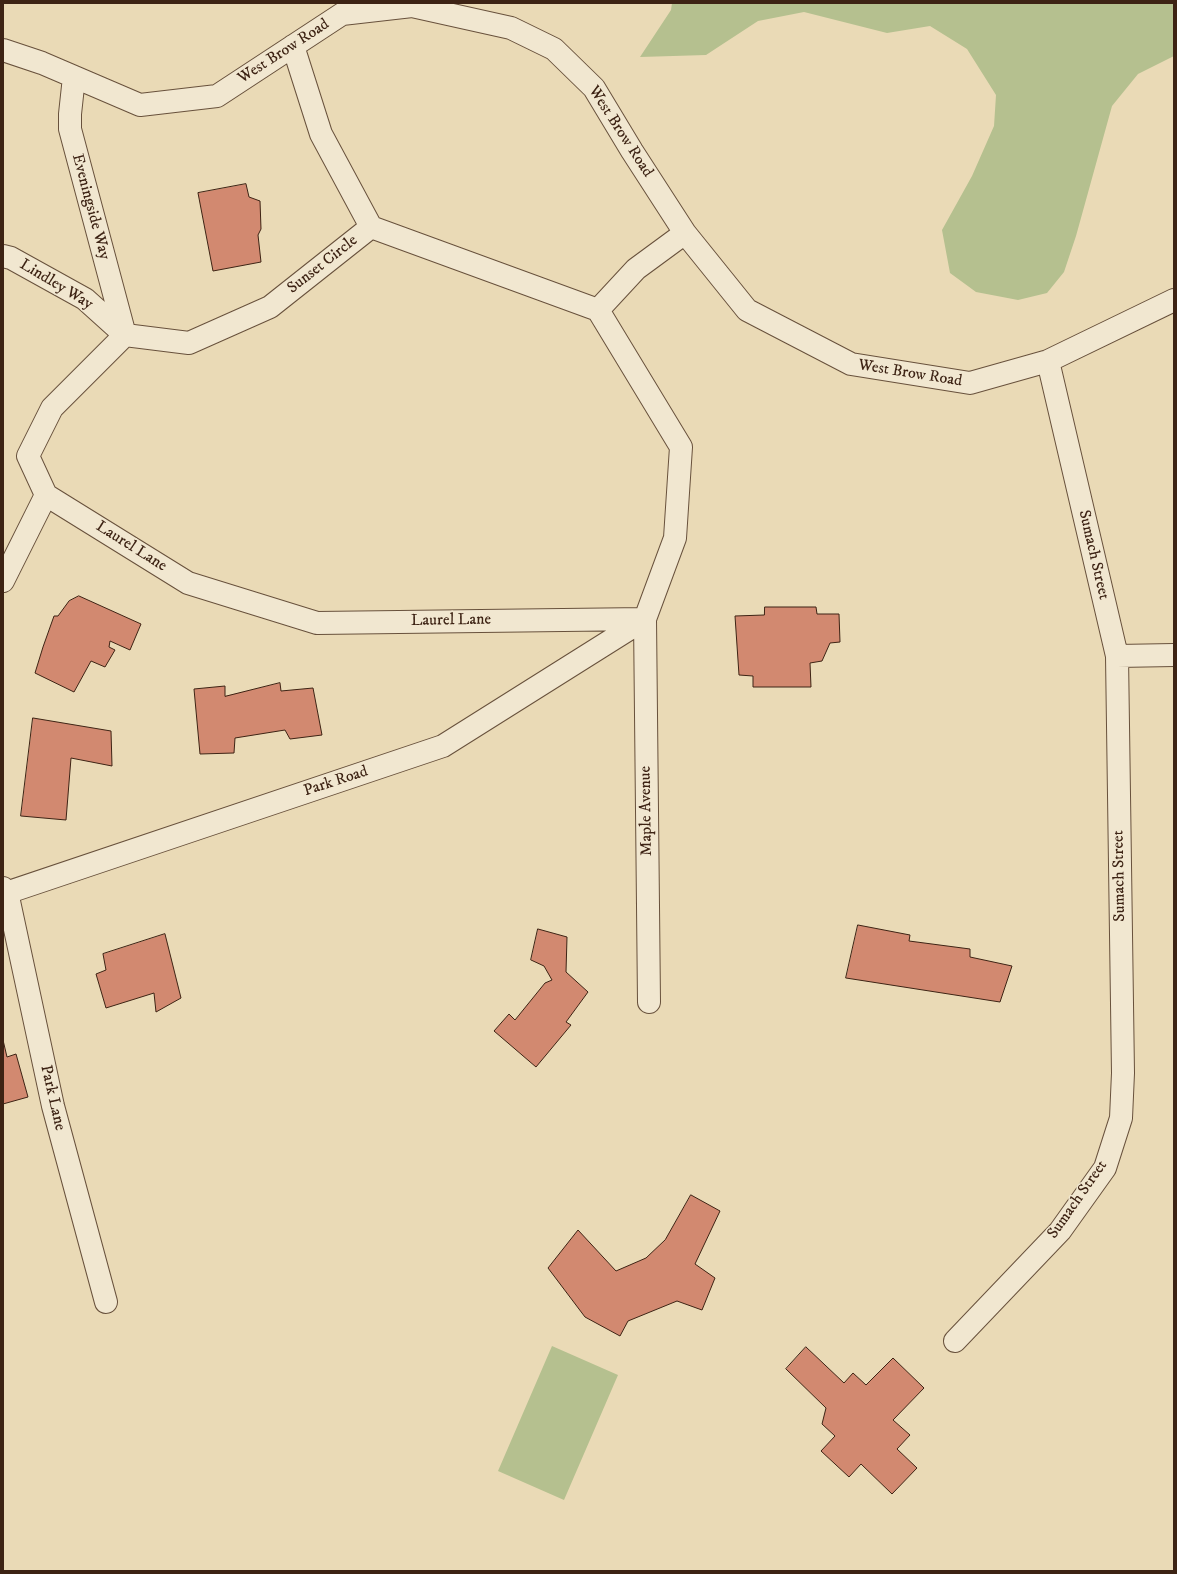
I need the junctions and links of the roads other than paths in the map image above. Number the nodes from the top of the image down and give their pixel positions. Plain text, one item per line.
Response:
1 (293, 46) junction
2 (3, 50) edge
3 (74, 77) junction
4 (372, 227) junction
5 (685, 233) junction
6 (3, 256) edge
7 (1174, 300) edge
8 (598, 310) junction
9 (125, 335) junction
10 (1048, 361) junction
11 (46, 495) junction
12 (3, 581) edge
13 (645, 619) junction
14 (1174, 655) edge
15 (1117, 656) junction
16 (4, 891) edge
17 (650, 1002) dead end
18 (106, 1302) dead end
19 (956, 1341) dead end

1 - 3 street, West Brow Road
1 - 4 street
1 - 5 street, West Brow Road
2 - 3 street, West Brow Road
3 - 9 street, Eveningside Way
4 - 8 street, Sunset Circle
4 - 9 street, Sunset Circle
5 - 8 street
5 - 10 street, West Brow Road
6 - 9 street, Lindley Way
7 - 10 street, West Brow Road
8 - 13 street
9 - 11 street
10 - 15 street, Sumach Street
11 - 12 street
11 - 13 street, Laurel Lane
13 - 16 street, Park Road
13 - 17 street, Maple Avenue
14 - 15 street
15 - 19 street, Sumach Street
16 - 18 street, Park Lane

